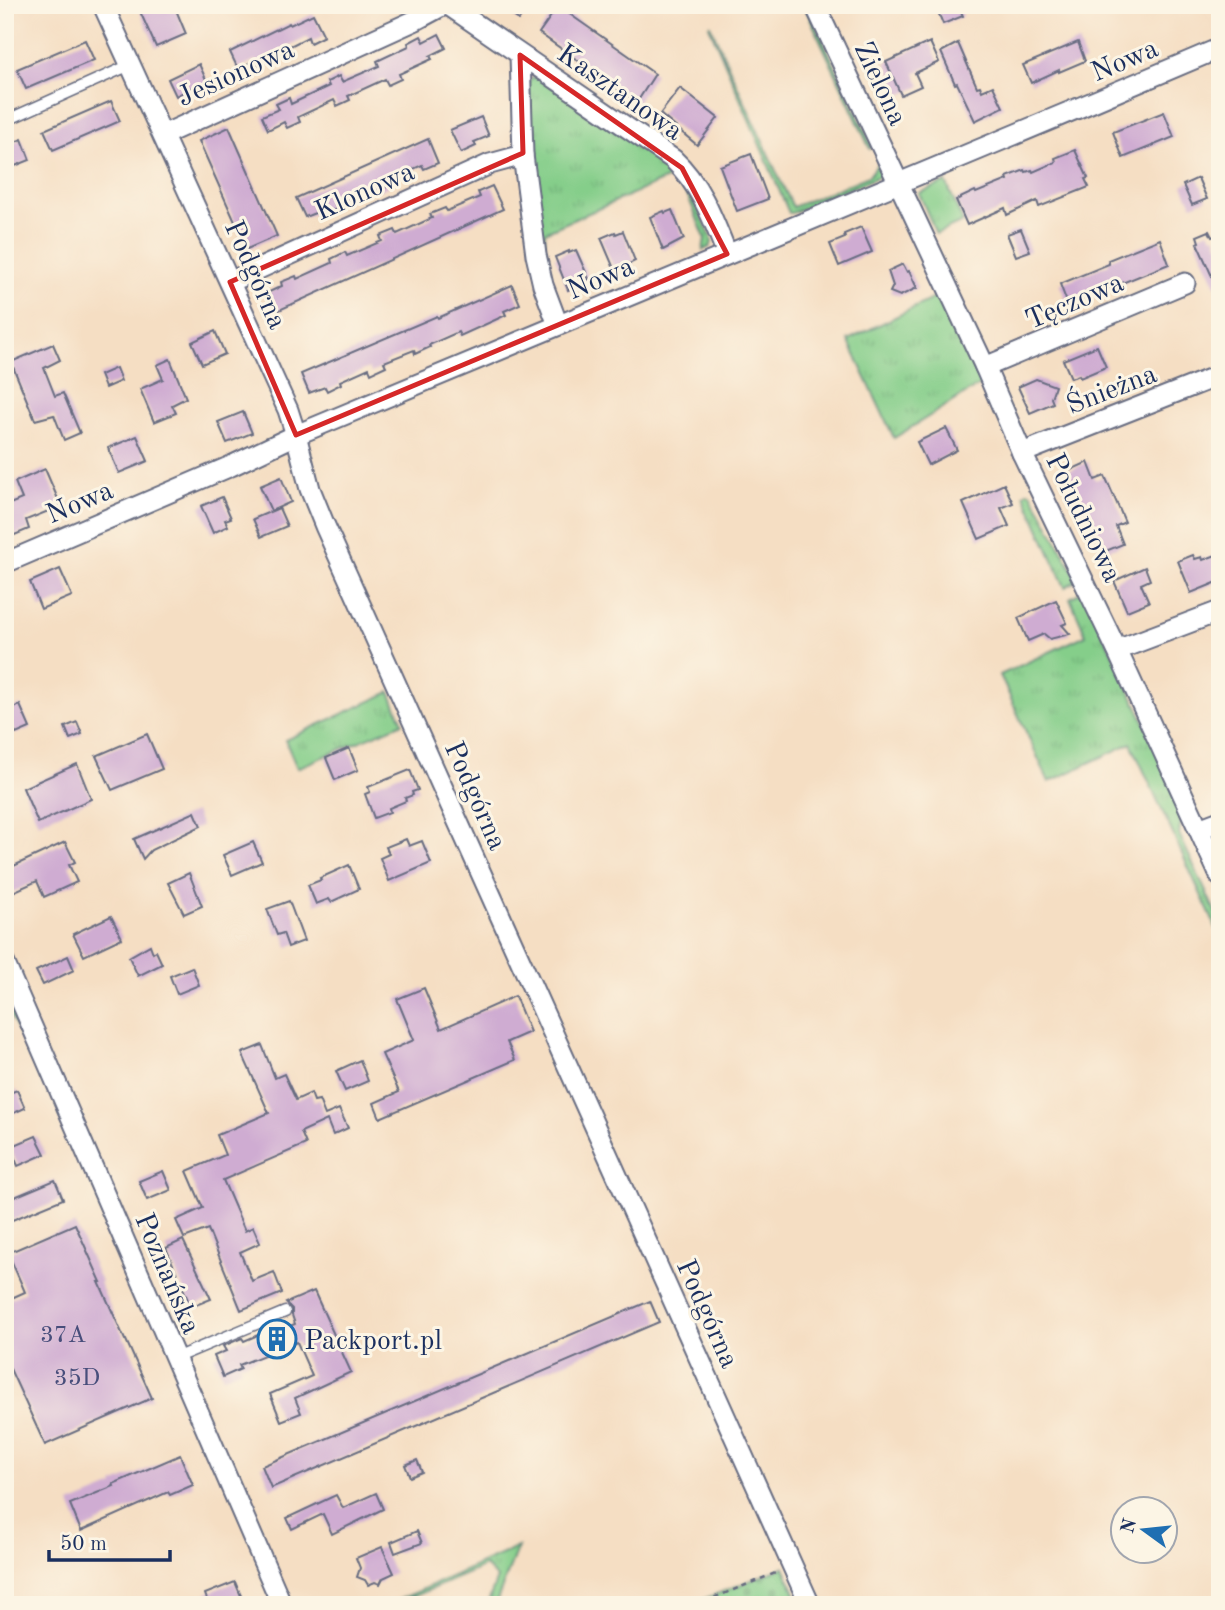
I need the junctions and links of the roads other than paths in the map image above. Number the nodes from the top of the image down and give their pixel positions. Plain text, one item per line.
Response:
1 (103, 5) edge
2 (446, 5) edge
3 (815, 5) edge
4 (1220, 48) edge
5 (520, 55) junction
6 (130, 65) junction
7 (5, 121) edge
8 (163, 135) junction
9 (523, 155) junction
10 (899, 183) junction
11 (727, 254) junction
12 (230, 282) junction
13 (1185, 284) dead end
14 (558, 325) junction
15 (985, 367) junction
16 (1220, 375) edge
17 (296, 435) junction
18 (1022, 453) junction
19 (5, 563) edge
20 (1220, 611) edge
21 (1117, 650) junction
22 (1220, 821) edge
23 (1199, 829) junction
24 (1220, 876) edge
25 (5, 964) edge
26 (285, 1312) dead end
27 (175, 1358) junction
28 (282, 1605) edge
29 (810, 1605) edge

1 - 6 street, Podgórna
2 - 5 street, Kasztanowa
2 - 8 street, Jesionowa
3 - 10 street, Zielona
4 - 10 street, Nowa
5 - 9 street
5 - 11 street, Kasztanowa
6 - 7 lane
6 - 8 street, Podgórna
8 - 12 street, Podgórna
9 - 12 street, Klonowa
9 - 14 street
10 - 11 street, Nowa
10 - 15 street, Południowa
11 - 14 street, Nowa
12 - 17 street, Podgórna
13 - 15 street, Tęczowa
14 - 17 street, Nowa
15 - 18 street, Południowa
16 - 18 street, Śnieżna
17 - 19 street, Nowa
17 - 29 street, Podgórna
18 - 21 street, Południowa
20 - 21 street
21 - 23 street, Południowa
22 - 23 street
23 - 24 street, Południowa
25 - 27 street, Poznańska
26 - 27 lane
27 - 28 street, Poznańska

